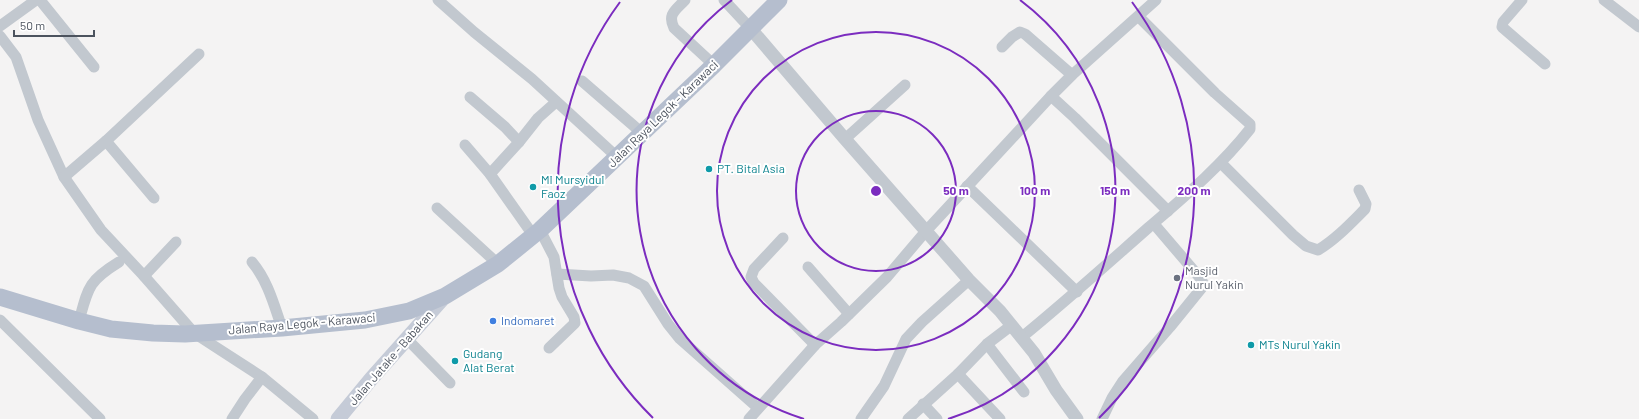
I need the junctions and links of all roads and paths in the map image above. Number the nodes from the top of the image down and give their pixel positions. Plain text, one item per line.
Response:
1 (36, 0) edge
2 (40, 0) edge
3 (438, 0) edge
4 (685, 0) edge
5 (724, 0) edge
6 (779, 0) edge
7 (1156, 0) edge
8 (1522, 0) edge
9 (1604, 0) edge
10 (1139, 17) junction
11 (0, 26) edge
12 (1639, 27) edge
13 (751, 30) junction
14 (0, 36) edge
15 (1002, 47) dead end
16 (199, 54) dead end
17 (1545, 64) dead end
18 (714, 65) junction
19 (94, 67) dead end
20 (1072, 75) junction
21 (582, 81) dead end
22 (905, 85) dead end
23 (1051, 96) junction
24 (470, 97) dead end
25 (556, 102) junction
26 (642, 134) junction
27 (844, 139) junction
28 (106, 141) junction
29 (519, 142) junction
30 (465, 145) dead end
31 (617, 157) junction
32 (1221, 163) junction
33 (490, 174) junction
34 (64, 177) junction
35 (967, 186) junction
36 (1359, 190) dead end
37 (154, 198) dead end
38 (436, 208) dead end
39 (1168, 211) junction
40 (1154, 224) junction
41 (926, 231) junction
42 (536, 232) junction
43 (783, 238) dead end
44 (176, 242) dead end
45 (119, 262) dead end
46 (252, 262) dead end
47 (498, 264) junction
48 (808, 267) dead end
49 (557, 274) junction
50 (144, 276) junction
51 (969, 280) junction
52 (1077, 292) junction
53 (445, 296) junction
54 (0, 297) edge
55 (849, 314) junction
56 (0, 320) edge
57 (79, 322) junction
58 (1012, 325) junction
59 (282, 328) junction
60 (194, 333) junction
61 (1022, 337) junction
62 (407, 339) junction
63 (987, 344) junction
64 (815, 345) junction
65 (549, 348) dead end
66 (958, 374) junction
67 (262, 377) junction
68 (450, 383) dead end
69 (1024, 392) dead end
70 (923, 404) junction
71 (758, 408) junction
72 (100, 419) edge
73 (232, 419) edge
74 (314, 419) edge
75 (338, 419) edge
76 (749, 419) edge
77 (861, 419) edge
78 (908, 419) edge
79 (938, 419) edge
80 (1000, 419) edge
81 (1077, 419) edge
82 (1102, 419) edge

1 - 11 street
2 - 19 street
3 - 25 street
4 - 18 street
5 - 13 street
6 - 13 main road, Jalan Raya Legok - Karawaci
7 - 10 street
8 - 17 street
9 - 12 street
10 - 20 street
10 - 32 street
13 - 18 main road, Jalan Raya Legok - Karawaci
13 - 27 street
14 - 34 street
15 - 20 street
16 - 28 street
18 - 26 main road, Jalan Raya Legok - Karawaci
20 - 23 street
21 - 26 street
22 - 27 street
23 - 35 street
23 - 39 street
24 - 29 street
25 - 29 street
25 - 31 street
26 - 31 main road, Jalan Raya Legok - Karawaci
27 - 41 street
28 - 34 street
28 - 37 street
29 - 33 street
30 - 33 street
31 - 42 main road, Jalan Raya Legok - Karawaci
32 - 36 street
32 - 39 street
33 - 42 street
34 - 50 street
35 - 41 street
35 - 52 street
38 - 47 street
39 - 40 street
40 - 52 street
40 - 82 street
41 - 51 street
41 - 55 street
42 - 47 main road, Jalan Raya Legok - Karawaci
42 - 49 street
43 - 64 street
44 - 50 street
45 - 57 street
46 - 59 street
47 - 53 main road, Jalan Raya Legok - Karawaci
48 - 55 street
49 - 65 street
49 - 71 street
50 - 60 street
51 - 58 street
51 - 77 street
52 - 61 street
53 - 59 main road, Jalan Raya Legok - Karawaci
53 - 62 main road, Jalan Jatake - Babakan
54 - 57 main road, Jalan Raya Legok - Karawaci
55 - 64 street
56 - 72 street
57 - 60 main road, Jalan Raya Legok - Karawaci
58 - 61 street
58 - 63 street
59 - 60 main road, Jalan Raya Legok - Karawaci
60 - 67 street
61 - 81 street
62 - 68 street
62 - 75 main road, Jalan Jatake - Babakan
63 - 66 street
63 - 69 street
64 - 71 street
66 - 70 street
66 - 80 street
67 - 73 street
67 - 74 street
70 - 78 street
70 - 79 street
71 - 76 street

